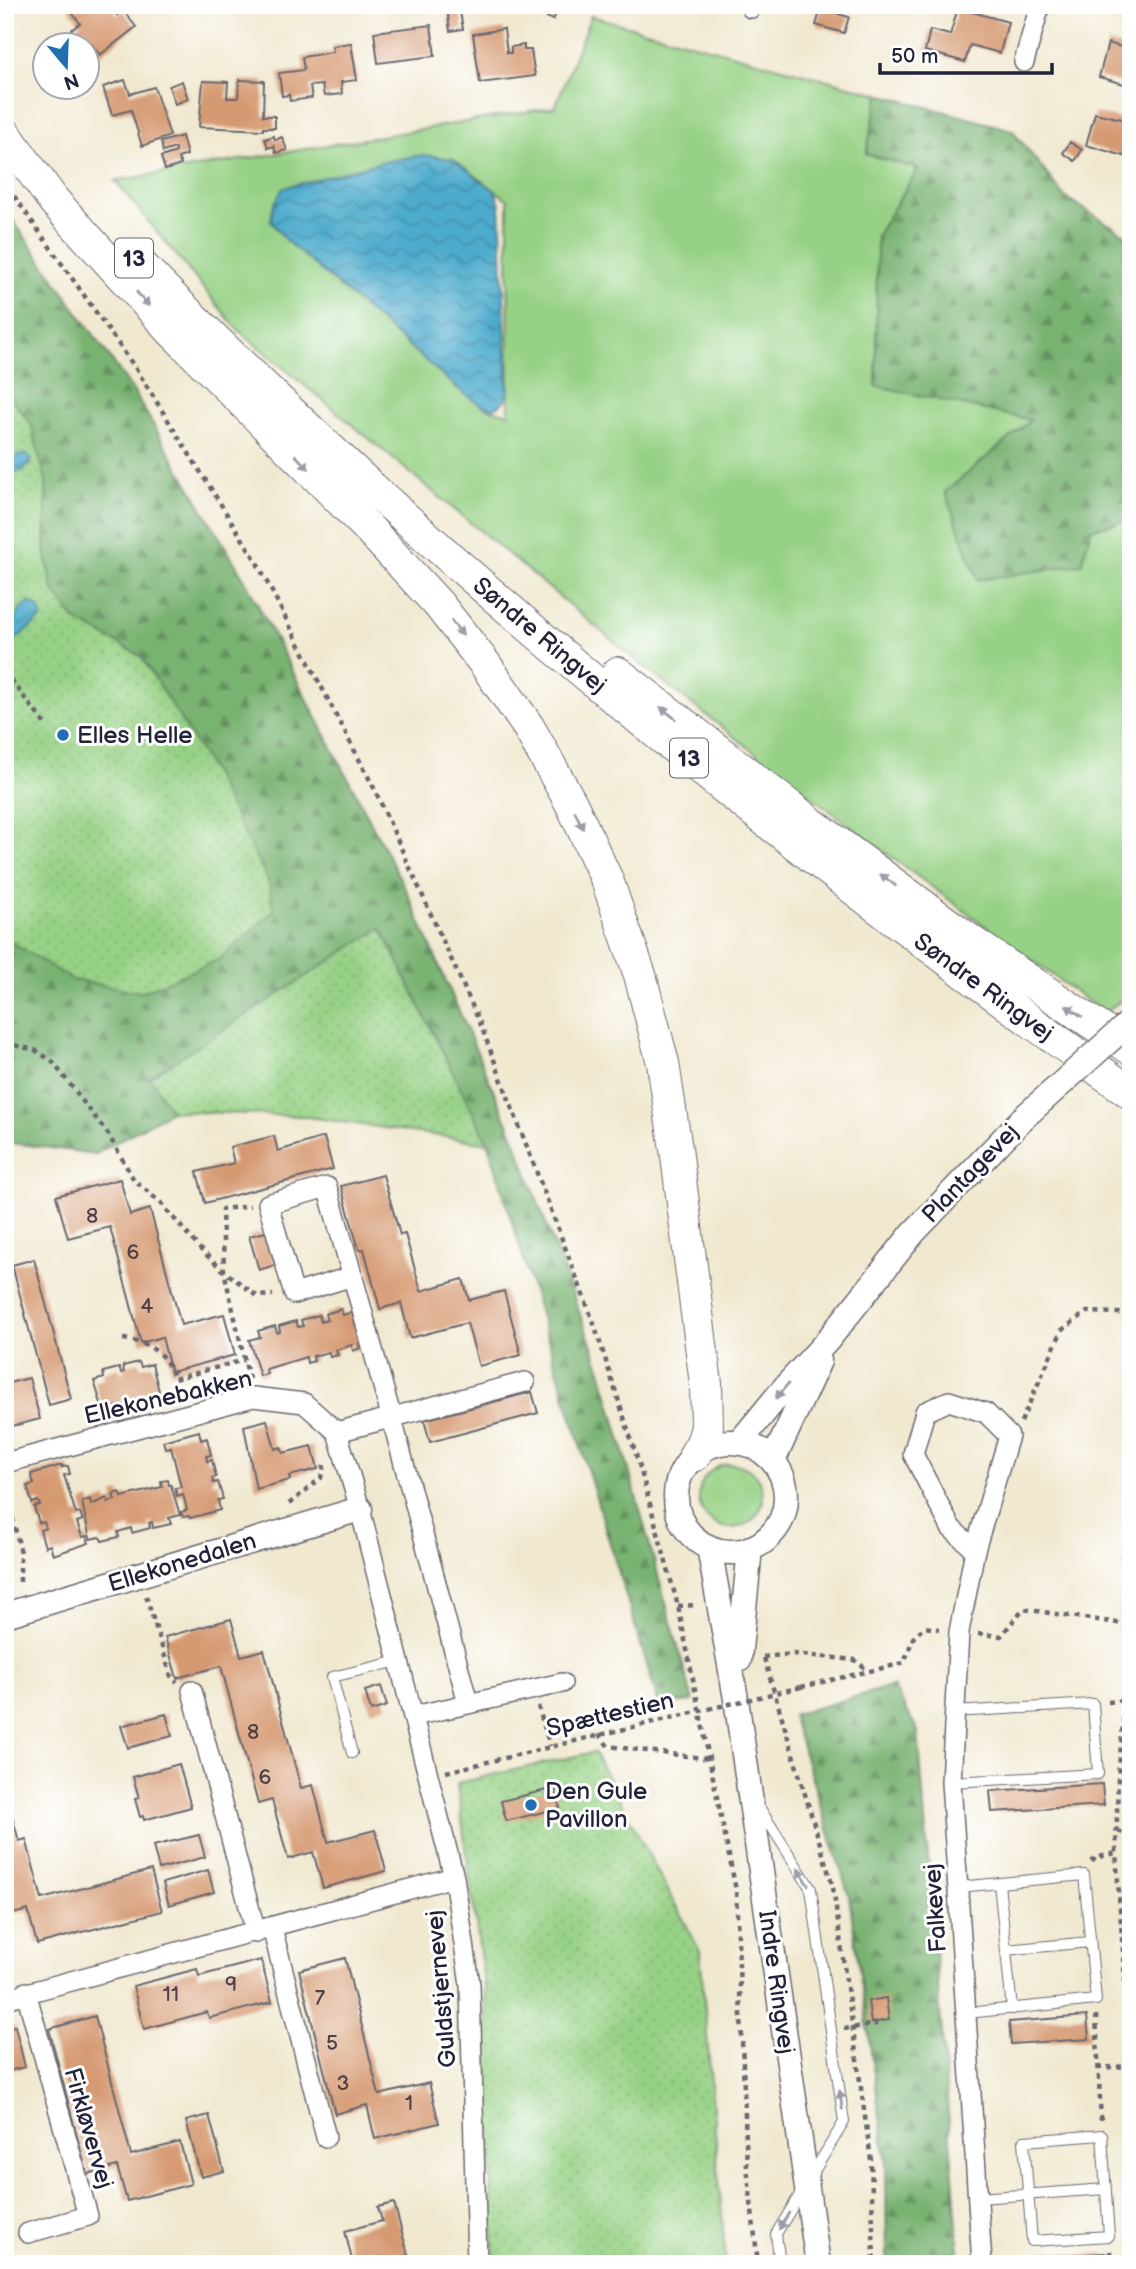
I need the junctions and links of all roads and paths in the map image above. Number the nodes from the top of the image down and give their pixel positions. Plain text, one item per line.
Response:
1 (1040, 5) edge
2 (1024, 62) dead end
3 (5, 114) edge
4 (5, 134) edge
5 (13, 195) dead end
6 (271, 394) junction
7 (5, 671) edge
8 (47, 727) dead end
9 (1131, 1021) edge
10 (5, 1043) edge
11 (1131, 1049) edge
12 (1131, 1093) edge
13 (268, 1204) junction
14 (224, 1271) junction
15 (353, 1276) junction
16 (294, 1293) junction
17 (1131, 1318) edge
18 (123, 1339) dead end
19 (827, 1341) junction
20 (244, 1360) junction
21 (525, 1382) dead end
22 (253, 1397) junction
23 (392, 1419) junction
24 (337, 1432) junction
25 (1009, 1436) junction
26 (739, 1443) junction
27 (695, 1455) junction
28 (773, 1461) junction
29 (5, 1463) edge
30 (5, 1489) edge
31 (360, 1509) junction
32 (709, 1547) junction
33 (750, 1548) junction
34 (975, 1550) junction
35 (139, 1575) junction
36 (20, 1587) dead end
37 (5, 1615) edge
38 (1131, 1638) edge
39 (763, 1657) dead end
40 (399, 1661) junction
41 (867, 1671) dead end
42 (562, 1683) dead end
43 (801, 1687) dead end
44 (533, 1689) junction
45 (192, 1691) joint
46 (1131, 1697) edge
47 (736, 1699) junction
48 (1125, 1700) junction
49 (468, 1703) junction
50 (1093, 1704) junction
51 (954, 1712) junction
52 (414, 1716) junction
53 (600, 1734) junction
54 (550, 1746) junction
55 (352, 1753) dead end
56 (710, 1759) junction
57 (428, 1776) junction
58 (951, 1782) junction
59 (749, 1793) junction
60 (1118, 1831) junction
61 (1131, 1836) edge
62 (1116, 1853) junction
63 (1084, 1875) junction
64 (454, 1877) junction
65 (999, 1884) junction
66 (959, 1887) junction
67 (264, 1931) junction
68 (1090, 1941) junction
69 (1006, 1950) junction
70 (26, 1992) junction
71 (5, 1999) edge
72 (1096, 2000) junction
73 (1012, 2009) junction
74 (967, 2013) junction
75 (877, 2024) dead end
76 (831, 2031) junction
77 (1131, 2065) edge
78 (1097, 2068) junction
79 (1102, 2135) junction
80 (326, 2137) dead end
81 (807, 2182) junction
82 (1106, 2189) junction
83 (1028, 2195) junction
84 (978, 2198) junction
85 (28, 2233) dead end
86 (477, 2264) edge
87 (758, 2264) edge
88 (780, 2264) edge
89 (818, 2264) edge
90 (982, 2264) edge

1 - 2 street
3 - 6 main road, Søndre Ringvej / 13
4 -> 27 main road
5 - 56 path
11 -> 6 main road
6 - 12 main road, Søndre Ringvej / 13
7 - 8 path
9 - 19 street, Plantagevej, bridge
10 - 14 path
13 - 14 path
13 - 15 street
13 - 16 street
14 - 16 path
14 - 20 path
15 - 16 street
15 - 23 street
17 - 25 path
18 - 20 path
19 -> 26 street, Plantagevej
19 - 28 street, Plantagevej
20 - 22 path
21 - 23 street
22 - 24 street, Ellekonebakken
22 - 29 street, Ellekonebakken
23 - 24 street
23 - 49 street
24 - 31 street
25 - 34 street, Falkevej
25 - 34 street
26 - 27 street
26 - 28 street
27 - 32 street
28 - 33 street
30 - 36 path
31 - 35 street, Ellekonedalen
31 - 40 street, Guldstjernevej
32 - 33 street
32 - 47 street, Indre Ringvej
33 - 47 street, Indre Ringvej
34 - 51 street, Falkevej
35 - 37 street, Ellekonedalen
35 - 45 path
38 - 48 path
39 - 41 path
40 - 52 street, Guldstjernevej
40 - 55 lane
42 - 44 street
43 - 53 path, Spættestien, bridge
44 - 49 street
44 - 54 path
45 - 67 street
46 - 48 path
47 - 59 street, Indre Ringvej
48 - 50 path
48 - 60 path
49 - 52 street
50 - 51 lane
50 - 58 lane
51 - 58 street, Falkevej
52 - 57 street, Guldstjernevej
53 - 54 path, Spættestien
53 - 56 path
54 - 57 path, Spættestien
56 - 87 path
57 - 64 street, Guldstjernevej
58 - 66 street, Falkevej
76 -> 59 lane
59 - 81 street, Indre Ringvej
60 - 61 path
60 - 62 path
62 - 63 path
62 - 77 path
63 - 65 lane
63 - 68 lane
64 - 67 street
64 - 86 street, Guldstjernevej
65 - 66 lane
65 - 69 lane
66 - 74 street, Falkevej
67 - 70 street
67 - 80 street
68 - 69 lane
68 - 72 lane
69 - 73 lane
70 - 71 street
70 - 85 street, Firkløvervej
72 - 73 lane
72 - 78 path
73 - 74 lane
74 - 84 street, Falkevej
75 - 76 path
81 -> 76 lane
77 - 78 path
78 - 79 path
79 - 82 lane
79 - 83 lane
81 -> 88 lane
81 - 89 street, Indre Ringvej
82 - 83 lane
82 - 83 lane
83 - 84 lane
84 - 90 street, Falkevej

